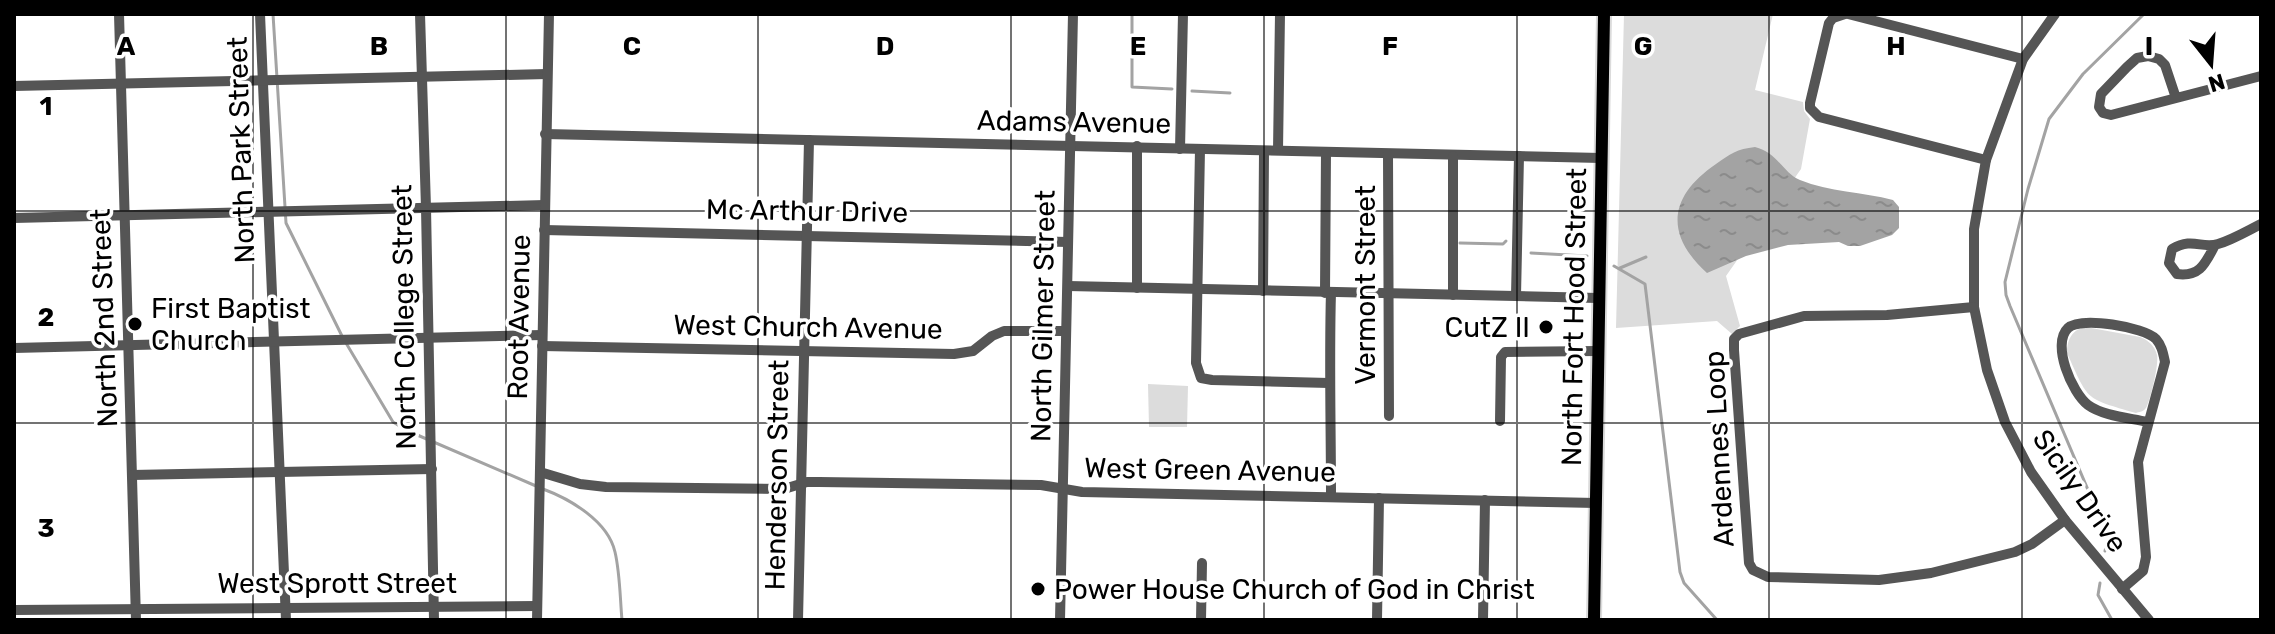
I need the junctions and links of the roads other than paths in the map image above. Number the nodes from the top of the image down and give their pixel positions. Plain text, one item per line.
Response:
1 (119, 14) edge
2 (260, 14) edge
3 (420, 14) edge
4 (549, 14) edge
5 (1073, 14) edge
6 (1183, 14) edge
7 (1280, 14) edge
8 (1604, 14) edge
9 (1847, 14) edge
10 (2055, 14) edge
11 (2023, 59) junction
12 (547, 74) junction
13 (2261, 76) edge
14 (422, 77) junction
15 (266, 79) junction
16 (121, 84) junction
17 (14, 86) edge
18 (2176, 98) junction
19 (545, 134) junction
20 (809, 140) junction
21 (1071, 145) junction
22 (1137, 146) junction
23 (1180, 149) junction
24 (1200, 149) junction
25 (1278, 150) junction
26 (1264, 151) junction
27 (1326, 152) junction
28 (1388, 154) junction
29 (1453, 156) junction
30 (1519, 156) junction
31 (1601, 158) junction
32 (1986, 160) junction
33 (545, 205) junction
34 (426, 208) junction
35 (272, 211) junction
36 (125, 215) junction
37 (14, 218) edge
38 (2261, 224) edge
39 (544, 230) junction
40 (805, 235) junction
41 (1068, 242) junction
42 (2215, 245) junction
43 (1068, 286) junction
44 (1137, 288) junction
45 (1198, 289) junction
46 (1263, 291) junction
47 (1328, 293) junction
48 (1388, 294) junction
49 (1453, 295) junction
50 (1516, 296) junction
51 (1598, 298) junction
52 (1974, 307) junction
53 (1066, 331) junction
54 (429, 337) junction
55 (273, 341) junction
56 (542, 341) junction
57 (129, 345) junction
58 (14, 348) edge
59 (804, 350) junction
60 (1597, 351) junction
61 (1329, 383) junction
62 (1389, 416) dead end
63 (1500, 421) dead end
64 (2147, 422) junction
65 (431, 464) junction
66 (279, 471) junction
67 (132, 475) junction
68 (540, 476) junction
69 (801, 484) junction
70 (1064, 489) junction
71 (1331, 496) junction
72 (1379, 498) junction
73 (1485, 500) junction
74 (1596, 503) junction
75 (2065, 520) junction
76 (1202, 563) dead end
77 (2122, 589) junction
78 (434, 606) junction
79 (537, 606) junction
80 (285, 607) junction
81 (136, 608) junction
82 (14, 610) edge
83 (136, 620) edge
84 (286, 620) edge
85 (434, 620) edge
86 (537, 620) edge
87 (798, 620) edge
88 (1060, 620) edge
89 (1201, 620) edge
90 (1377, 620) edge
91 (1483, 620) edge
92 (1594, 620) edge
93 (2149, 620) edge

1 - 16 street, North 2nd Street
2 - 15 street, North Park Street
3 - 14 street, North College Street
4 - 12 street, Root Avenue
5 - 21 street, North Gilmer Street
6 - 23 street
7 - 25 street
8 - 31 main road, North Fort Hood Street
9 - 11 street
9 - 32 street
10 - 11 street, Sicily Drive
11 - 32 street, Sicily Drive
12 - 14 street
12 - 19 street, Root Avenue
13 - 18 street
14 - 15 street
14 - 34 street, North College Street
15 - 16 street
15 - 35 street, North Park Street
16 - 17 street
16 - 36 street, North 2nd Street
18 - 18 street
19 - 20 street, Adams Avenue
19 - 33 street, Root Avenue
20 - 21 street, Adams Avenue
20 - 40 street, Henderson Street
21 - 22 street, Adams Avenue
21 - 41 street, North Gilmer Street
22 - 23 street, Adams Avenue
22 - 44 street
23 - 24 street, Adams Avenue
24 - 26 street, Adams Avenue
24 - 45 street
25 - 26 street, Adams Avenue
25 - 27 street, Adams Avenue
26 - 46 street
27 - 28 street, Adams Avenue
27 - 47 street
28 - 29 street, Adams Avenue
28 - 48 street, Vermont Street
29 - 30 street, Adams Avenue
29 - 49 street
30 - 31 street, Adams Avenue
30 - 50 street
31 - 51 main road, North Fort Hood Street
32 - 52 street, Sicily Drive
33 - 34 street
33 - 39 street, Root Avenue
34 - 35 street
34 - 54 street, North College Street
35 - 36 street
35 - 55 street, North Park Street
36 - 37 street
36 - 57 street, North 2nd Street
38 - 42 street
39 - 40 street, Mc Arthur Drive
39 - 56 street, Root Avenue
40 - 41 street, Mc Arthur Drive
40 - 59 street, Henderson Street
41 - 43 street, North Gilmer Street
42 - 42 street
43 - 44 street
43 - 53 street, North Gilmer Street
44 - 45 street
45 - 46 street
45 - 61 street
46 - 47 street
47 - 48 street
47 - 61 street
48 - 49 street
48 - 62 street, Vermont Street
49 - 50 street
50 - 51 street
51 - 60 main road, North Fort Hood Street
52 - 75 street, Sicily Drive
52 - 75 street, Ardennes Loop
53 - 59 street, West Church Avenue
53 - 70 street, North Gilmer Street
54 - 55 street, West Church Avenue
54 - 56 street, West Church Avenue
54 - 65 street, North College Street
55 - 57 street, West Church Avenue
55 - 66 street, North Park Street
56 - 59 street, West Church Avenue
56 - 68 street, Root Avenue
57 - 58 street, West Church Avenue
57 - 67 street, North 2nd Street
59 - 69 street, Henderson Street
60 - 63 street
60 - 74 main road, North Fort Hood Street
61 - 71 street
64 - 64 street
64 - 77 street
65 - 66 street
65 - 78 street, North College Street
66 - 67 street
66 - 80 street, North Park Street
67 - 81 street, North 2nd Street
68 - 69 street, West Green Avenue
68 - 79 street, Root Avenue
69 - 70 street, West Green Avenue
69 - 87 street, Henderson Street
70 - 71 street, West Green Avenue
70 - 88 street, North Gilmer Street
71 - 72 street, West Green Avenue
72 - 73 street, West Green Avenue
72 - 90 street
73 - 74 street, West Green Avenue
73 - 91 street
74 - 92 main road, North Fort Hood Street
75 - 77 street, Sicily Drive
76 - 89 street
77 - 93 street, Sicily Drive
78 - 79 street, West Sprott Street
78 - 80 street, West Sprott Street
78 - 85 street, North College Street
79 - 86 street, Root Avenue
80 - 81 street, West Sprott Street
80 - 84 street, North Park Street
81 - 82 street, West Sprott Street
81 - 83 street, North 2nd Street

